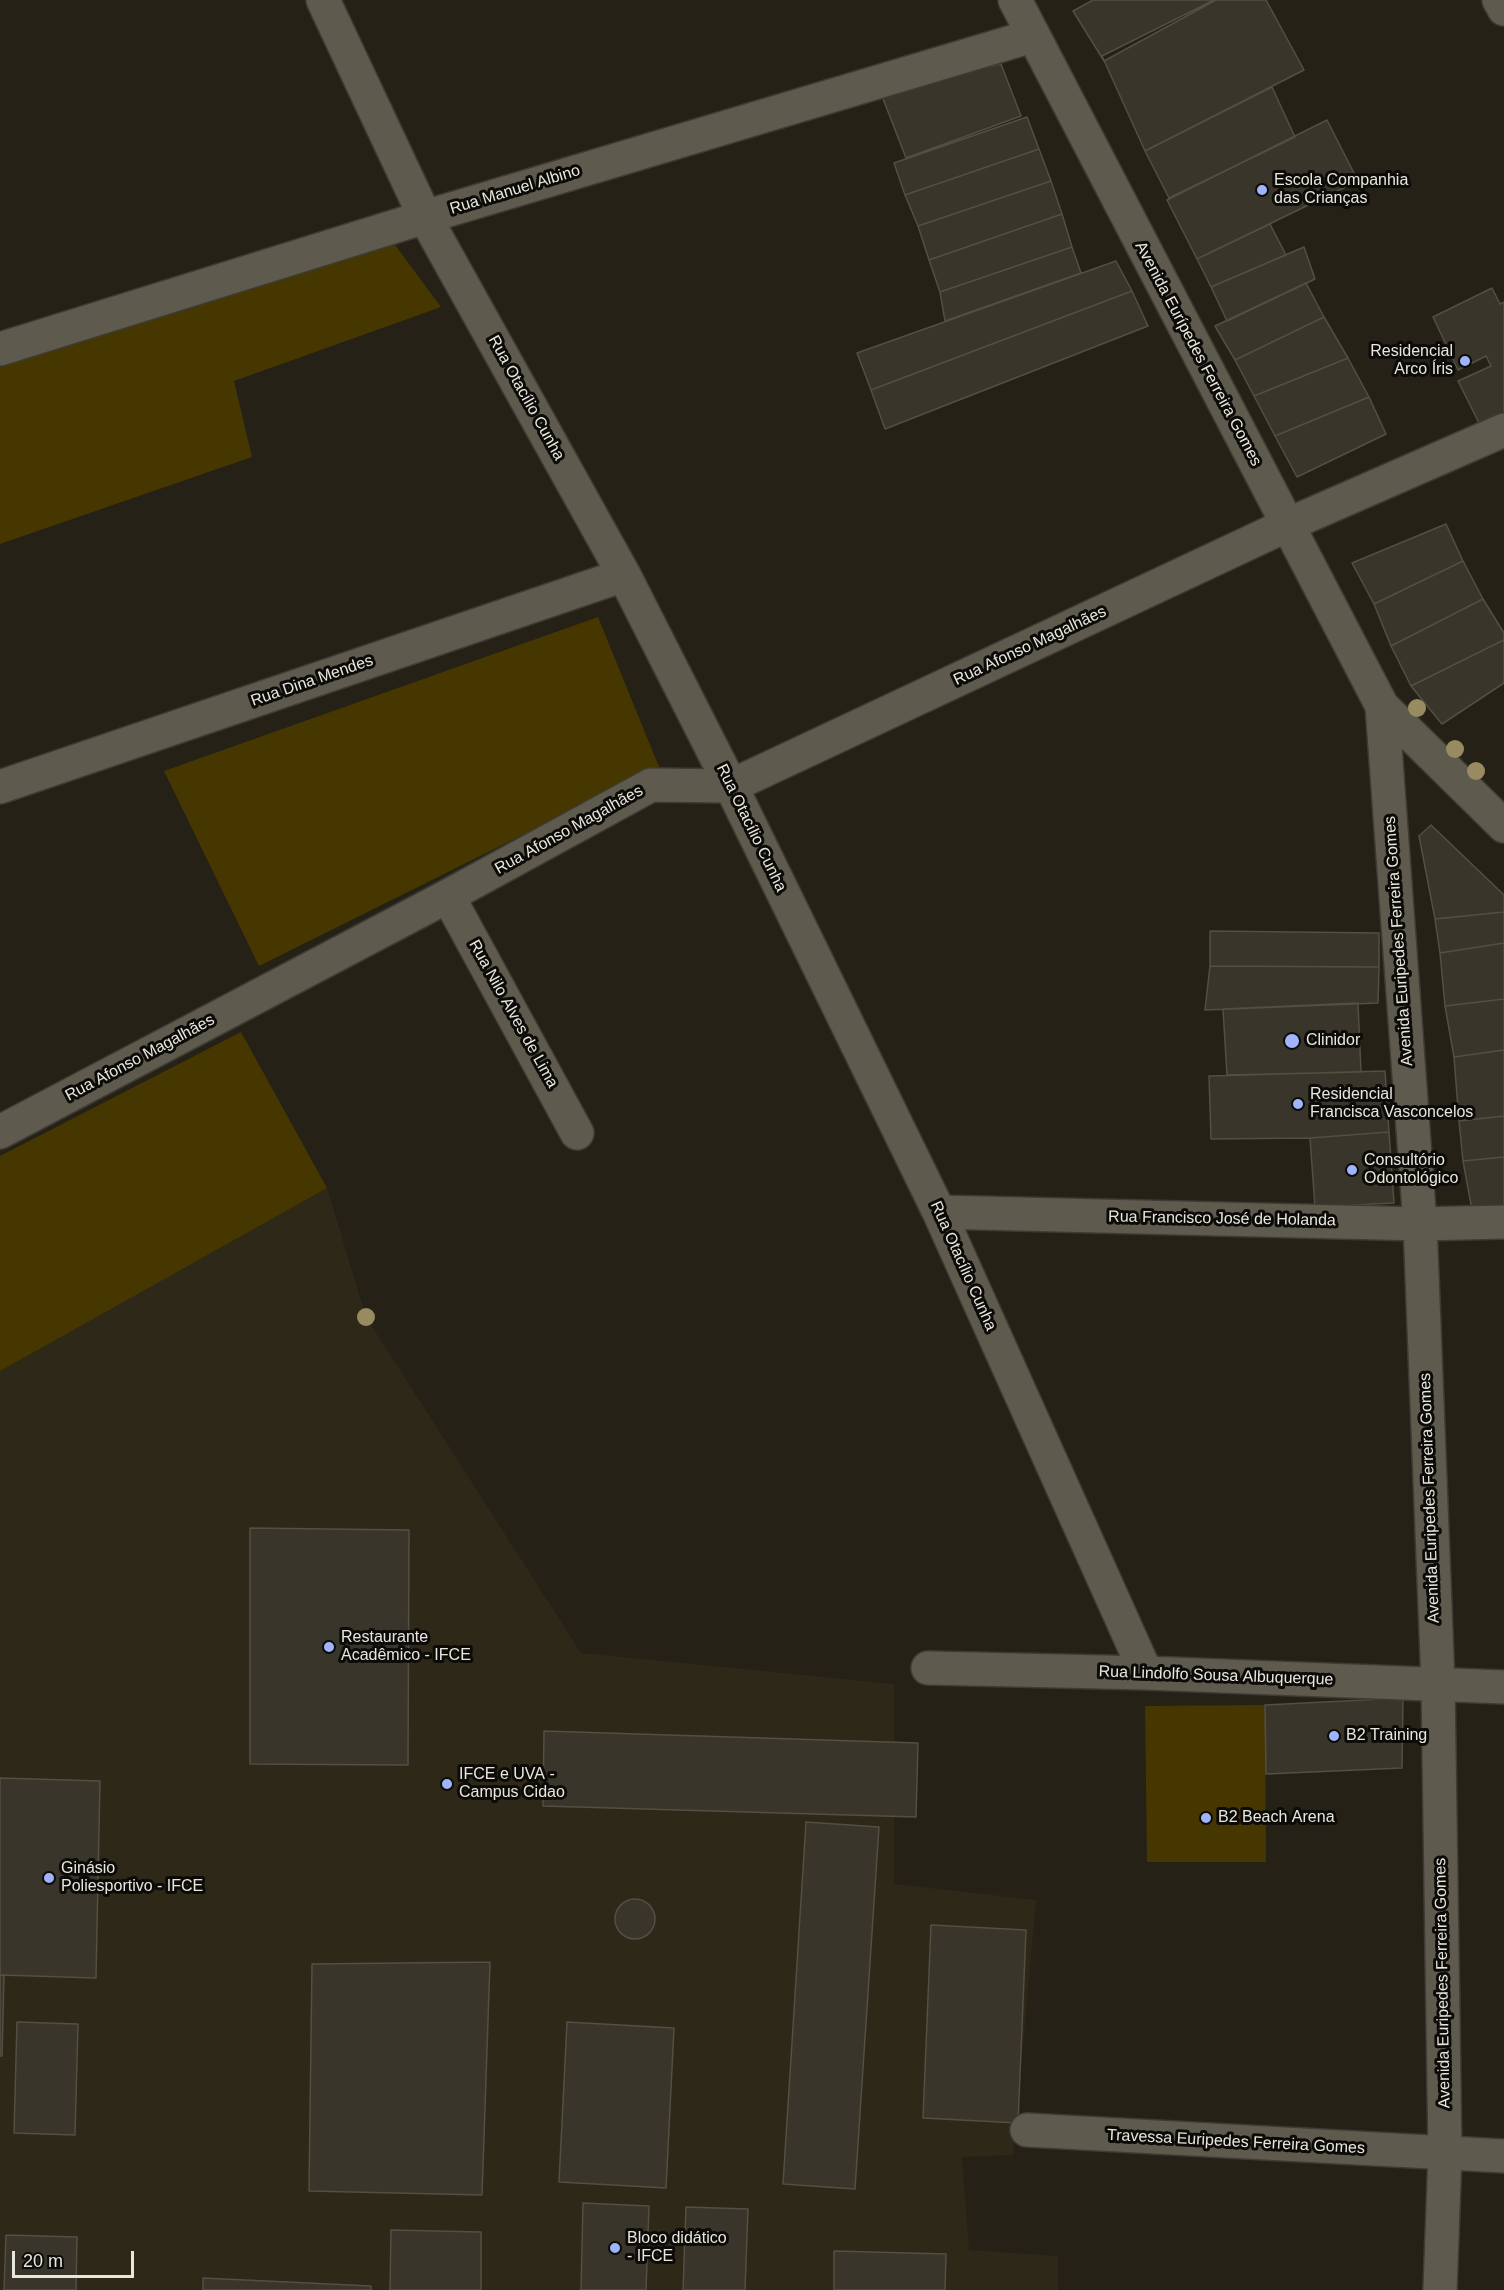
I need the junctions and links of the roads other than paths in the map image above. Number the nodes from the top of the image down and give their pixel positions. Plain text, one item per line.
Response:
1 (323, 0) edge
2 (1015, 0) edge
3 (1499, 0) edge
4 (1504, 9) edge
5 (1032, 36) junction
6 (425, 217) junction
7 (0, 349) edge
8 (1504, 430) edge
9 (1287, 525) junction
10 (624, 575) junction
11 (1382, 706) junction
12 (731, 786) junction
13 (0, 787) edge
14 (1504, 826) edge
15 (448, 896) junction
16 (0, 1132) edge
17 (577, 1133) dead end
18 (939, 1212) junction
19 (1504, 1222) edge
20 (1420, 1224) junction
21 (928, 1668) dead end
22 (1146, 1673) junction
23 (1438, 1683) junction
24 (1504, 1687) edge
25 (1027, 2130) dead end
26 (1445, 2154) junction
27 (1504, 2156) edge
28 (1440, 2290) edge

1 - 6 street, Rua Otacílio Cunha
2 - 5 street, Avenida Eurípedes Ferreira Gomes
3 - 4 street
5 - 6 street, Rua Manuel Albino
5 - 9 street, Avenida Eurípedes Ferreira Gomes
6 - 7 street, Rua Manuel Albino
6 - 10 street, Rua Otacílio Cunha
8 - 9 street, Rua Afonso Magalhães
9 - 11 street, Avenida Eurípedes Ferreira Gomes
9 - 12 street, Rua Afonso Magalhães
10 - 12 street, Rua Otacílio Cunha
10 - 13 street, Rua Dina Mendes
11 - 14 street
11 - 20 street, Avenida Euripedes Ferreira Gomes
12 - 15 street, Rua Afonso Magalhães
12 - 18 street, Rua Otacílio Cunha
15 - 16 street, Rua Afonso Magalhães
15 - 17 street, Rua Nilo Alves de Lima
18 - 20 street, Rua Francisco José de Holanda
18 - 22 street, Rua Otacílio Cunha
19 - 20 street, Rua Francisco José de Holanda
20 - 23 street, Avenida Euripedes Ferreira Gomes
21 - 22 street, Rua Lindolfo Sousa Albuquerque
22 - 23 street, Rua Lindolfo Sousa Albuquerque
23 - 24 street, Rua Lindolfo Sousa Albuquerque
23 - 26 street, Avenida Euripedes Ferreira Gomes
25 - 26 street, Travessa Euripedes Ferreira Gomes
26 - 27 street, Travessa Euripedes Ferreira Gomes
26 - 28 street, Avenida Euripedes Ferreira Gomes

